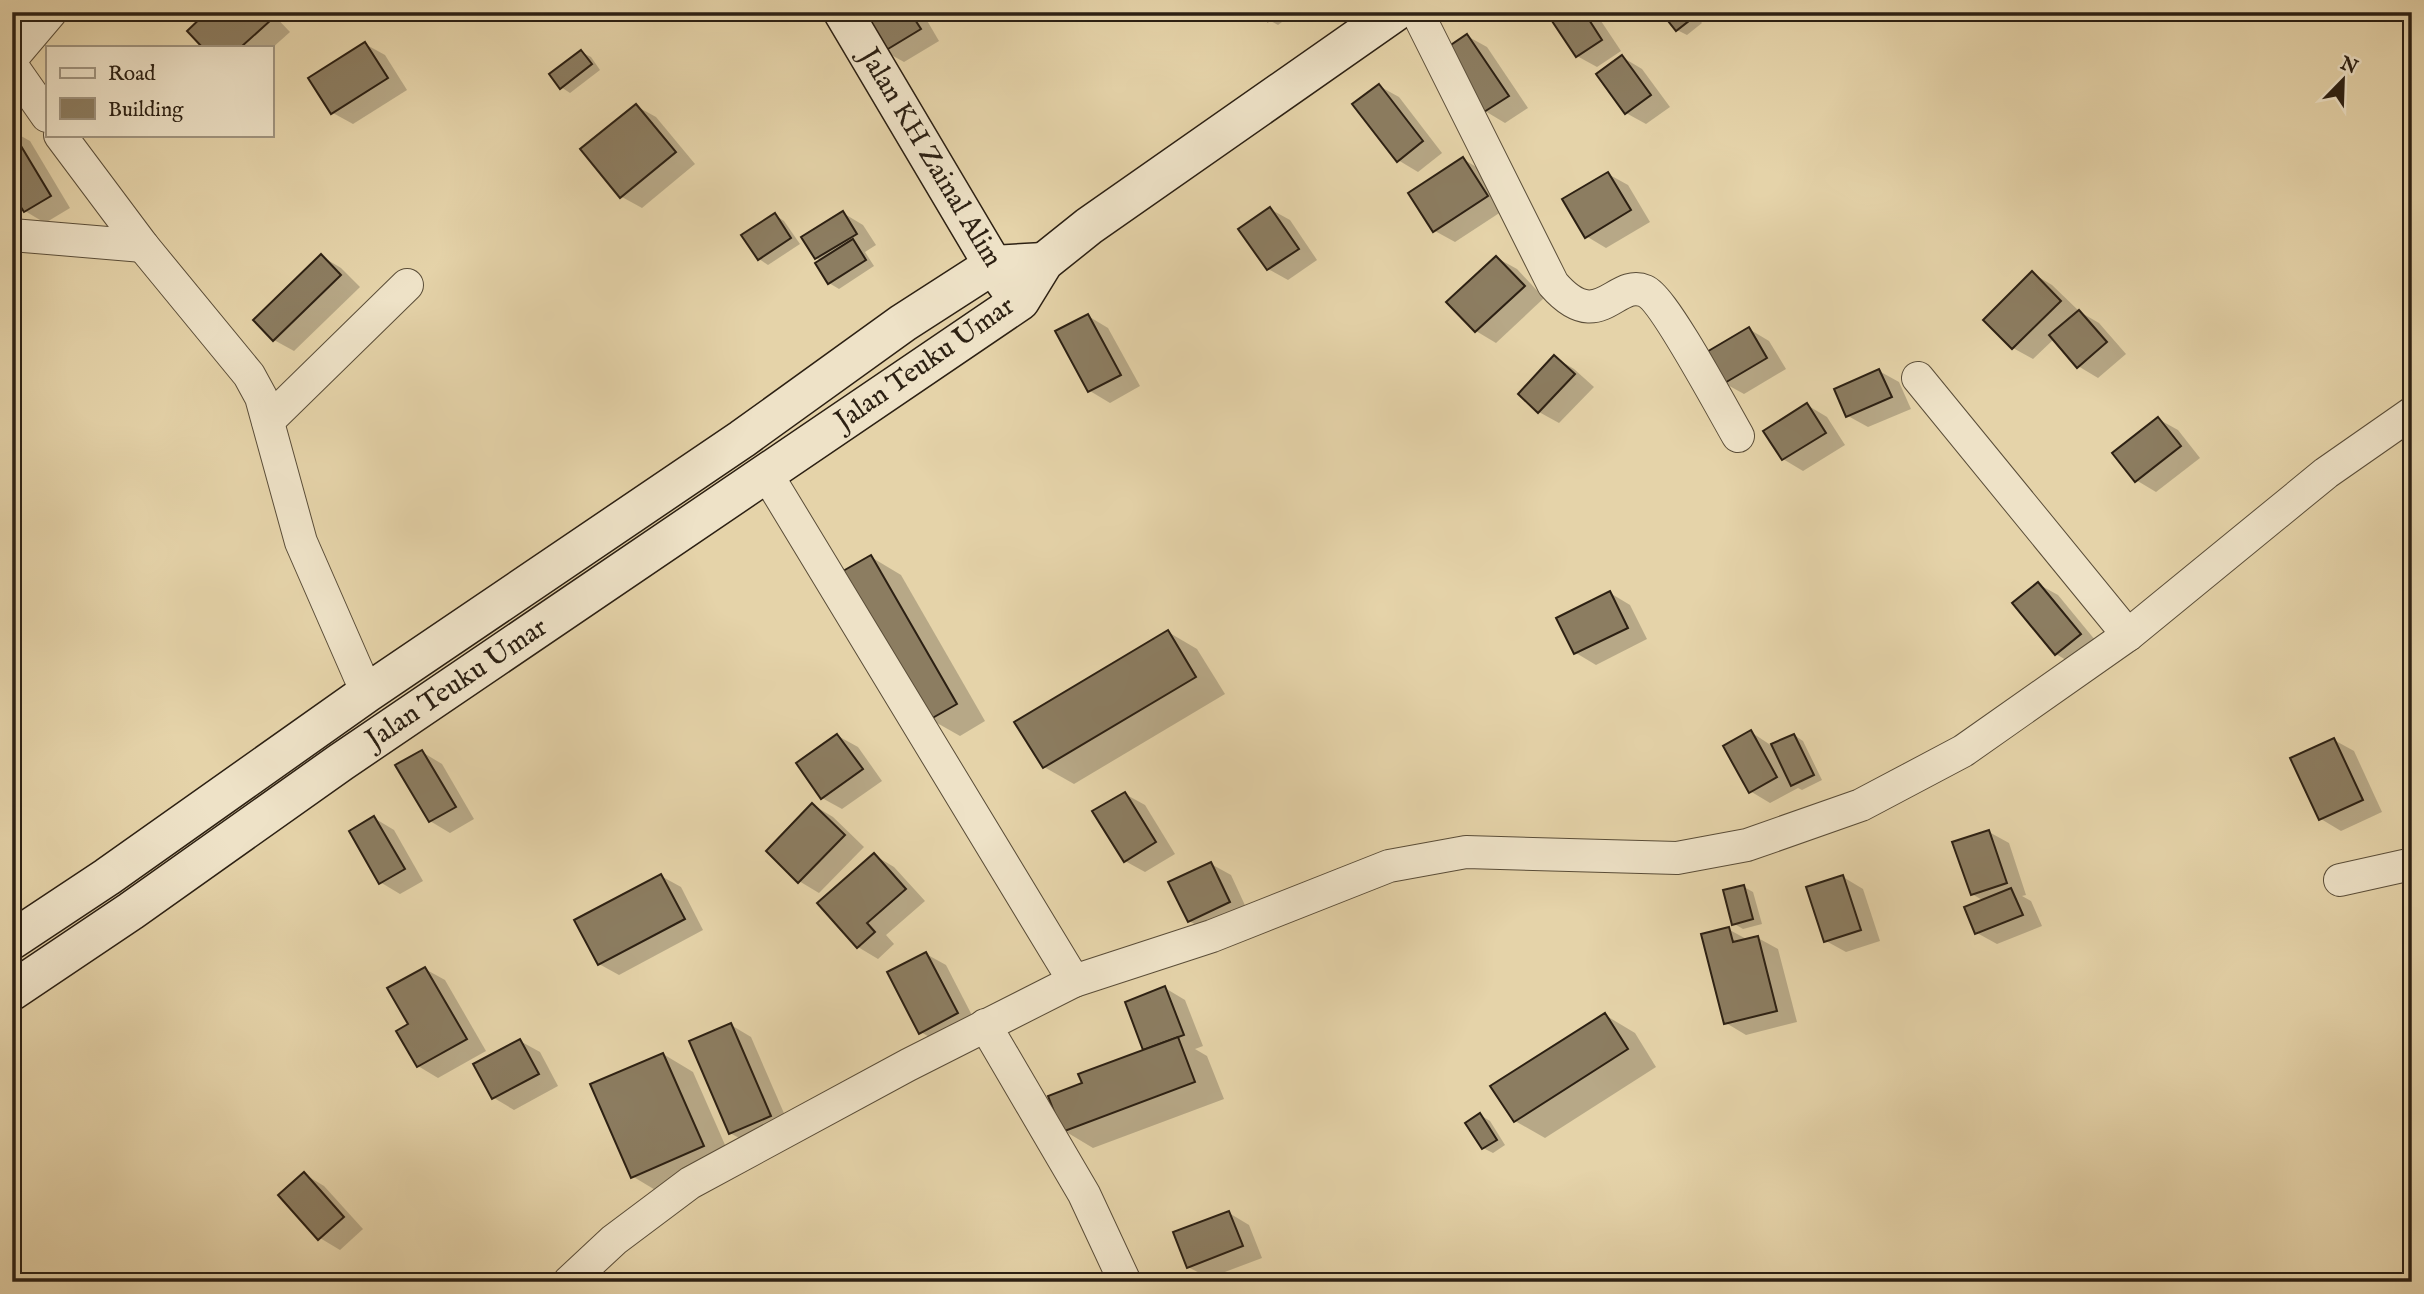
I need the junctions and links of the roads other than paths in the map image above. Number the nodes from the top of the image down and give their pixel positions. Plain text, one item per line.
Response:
1 (51, 12) edge
2 (843, 12) edge
3 (1395, 12) edge
4 (1417, 12) edge
5 (12, 58) edge
6 (12, 66) edge
7 (46, 115) edge
8 (61, 136) edge
9 (12, 235) edge
10 (143, 246) junction
11 (1044, 262) junction
12 (993, 265) junction
13 (407, 285) dead end
14 (1020, 302) junction
15 (1917, 377) dead end
16 (2412, 413) edge
17 (268, 421) junction
18 (1738, 436) dead end
19 (766, 473) junction
20 (2128, 635) junction
21 (367, 693) junction
22 (222, 794) junction
23 (250, 827) junction
24 (2412, 864) edge
25 (2340, 880) dead end
26 (12, 940) edge
27 (1074, 981) junction
28 (12, 991) edge
29 (985, 1025) junction
30 (569, 1282) edge
31 (1125, 1282) edge

1 - 5 street
2 - 12 main road, Jalan KH Zainal Alim
3 - 11 main road
4 - 18 street
6 - 7 street
8 - 10 street
9 - 10 street
10 - 17 street
11 - 12 main road, Jalan Teuku Umar
11 - 14 main road, Jalan Teuku Umar
12 - 14 main road, Jalan KH Zainal Alim
12 - 21 main road, Jalan Teuku Umar
13 - 17 street
14 - 19 main road, Jalan Teuku Umar
15 - 20 street
16 - 20 street
17 - 21 street
19 - 23 main road, Jalan Teuku Umar
19 - 27 street
20 - 27 street
21 - 22 main road, Jalan Teuku Umar
22 - 23 main road
22 - 26 main road, Jalan Teuku Umar
23 - 28 main road, Jalan Teuku Umar
24 - 25 street
27 - 29 street
29 - 30 street
29 - 31 street

